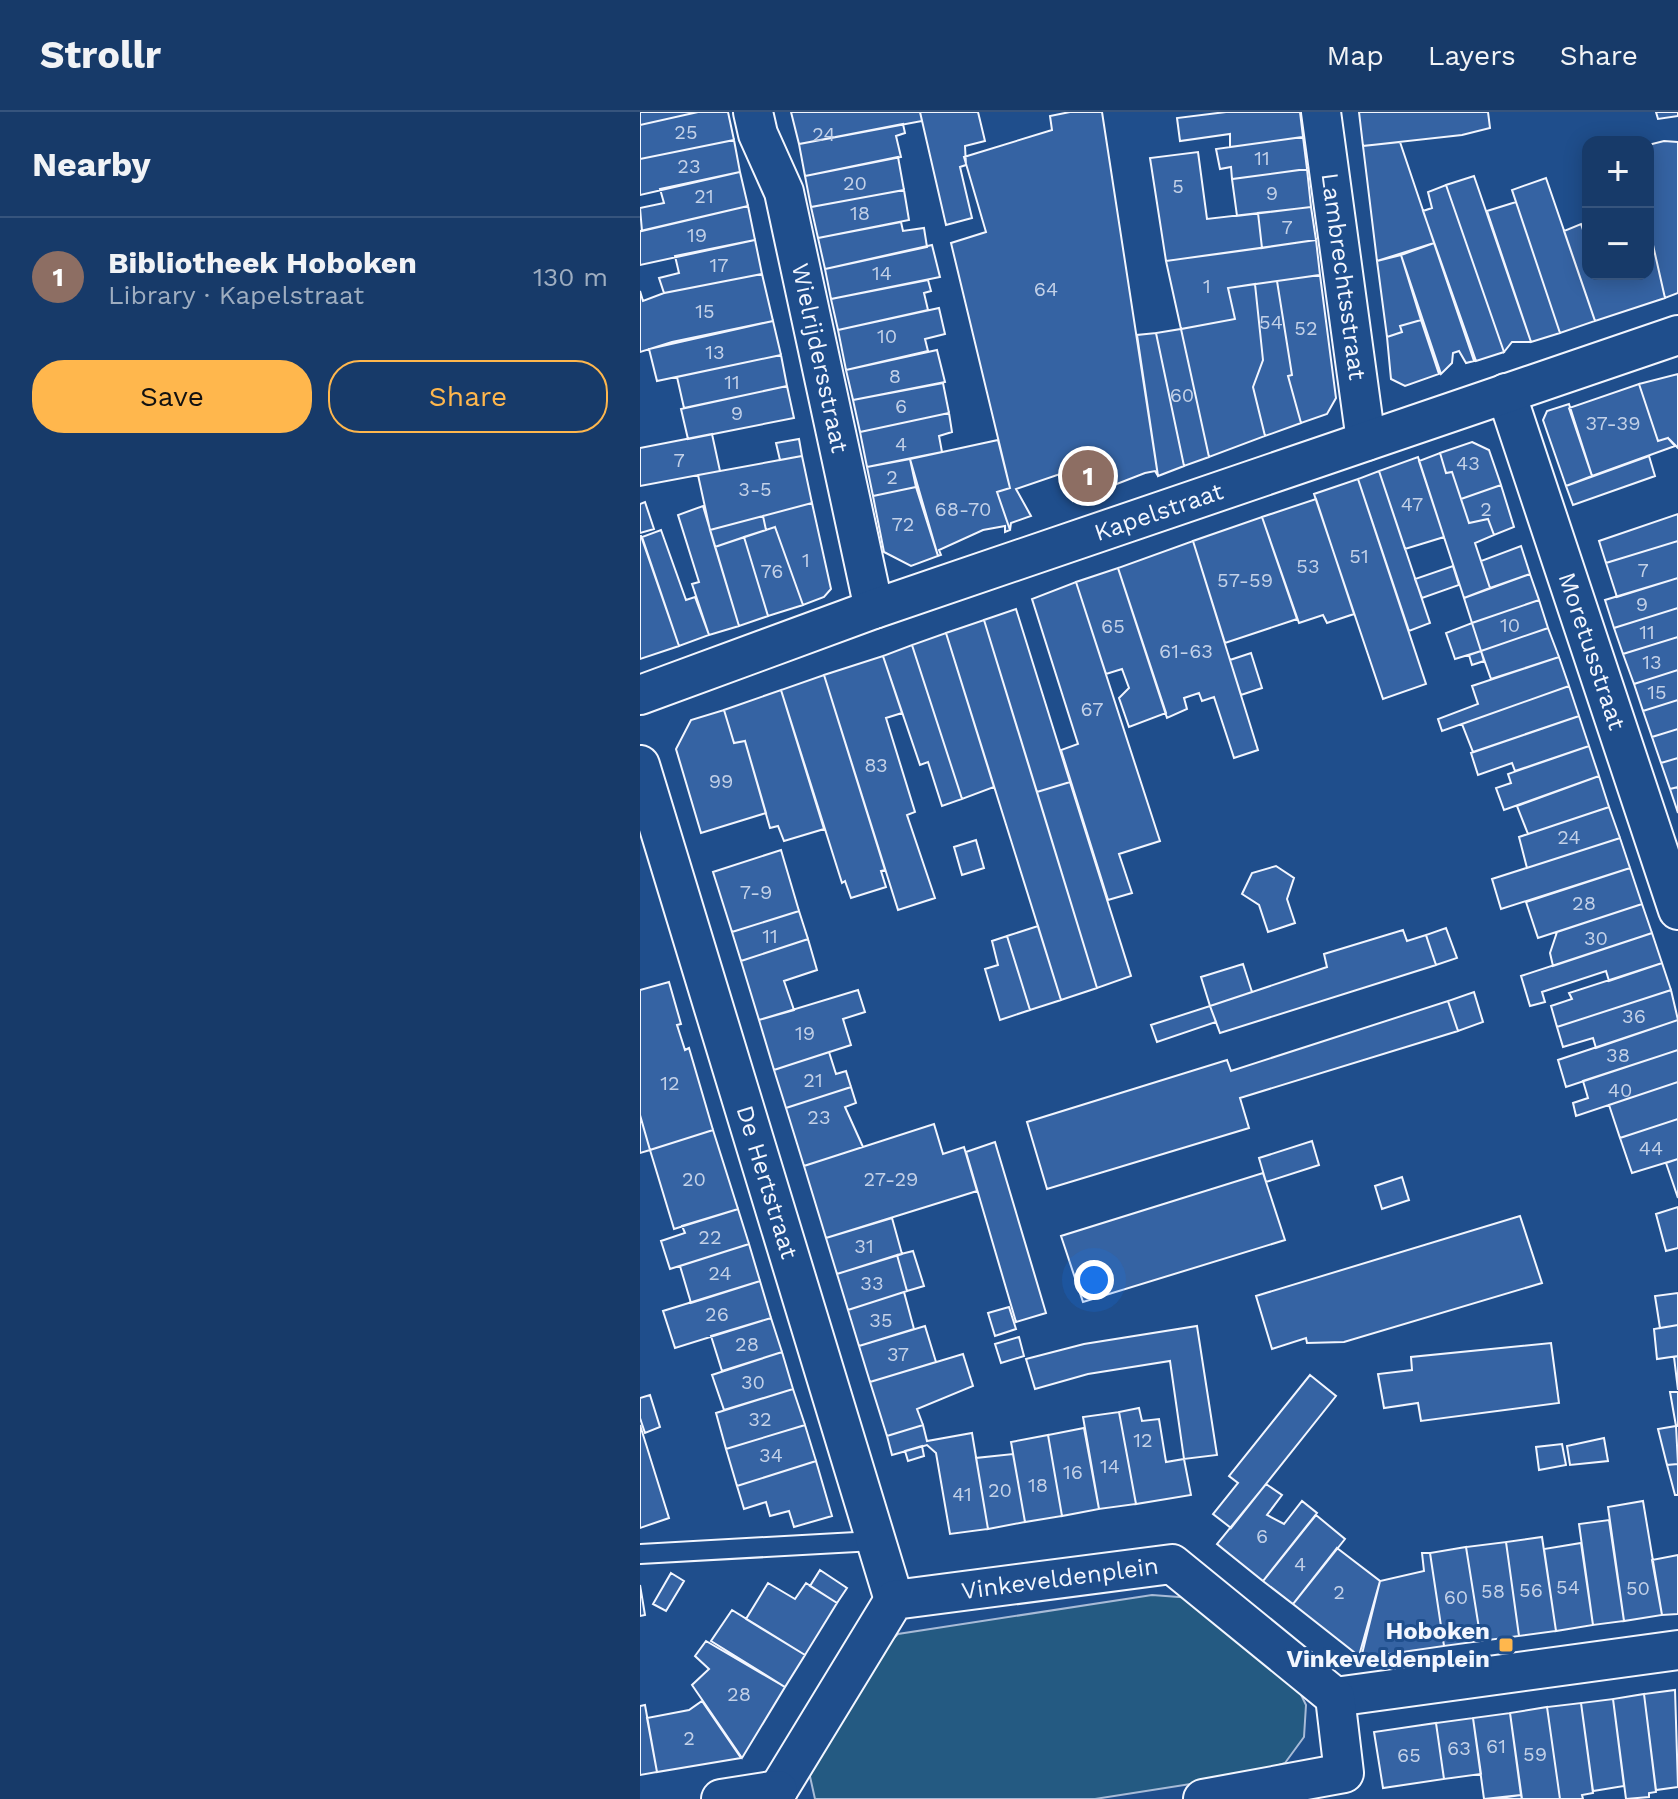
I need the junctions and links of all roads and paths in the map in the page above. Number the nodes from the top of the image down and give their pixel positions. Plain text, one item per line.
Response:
1 (753, 112) edge
2 (1321, 112) edge
3 (1678, 335) edge
4 (1506, 393) junction
5 (1366, 441) junction
6 (874, 609) junction
7 (640, 695) edge
8 (640, 765) edge
9 (1678, 910) edge
10 (874, 1541) junction
11 (640, 1554) edge
12 (894, 1600) junction
13 (1678, 1650) edge
14 (1335, 1697) junction
15 (1346, 1786) edge
16 (780, 1794) edge
17 (721, 1799) edge
18 (1203, 1799) edge

1 - 6 street, Wielrijdersstraat
2 - 5 street, Lambrechtsstraat
3 - 4 street, Kapelstraat
4 - 5 street, Kapelstraat
4 - 9 street, Moretusstraat
5 - 6 street, Kapelstraat
6 - 7 street, Kapelstraat
8 - 10 street, De Hertstraat
10 - 11 lane
10 - 12 street, De Hertstraat
12 - 14 street, Vinkeveldenplein
12 - 16 street
13 - 14 street
14 - 15 street
15 - 18 street
16 - 17 street

